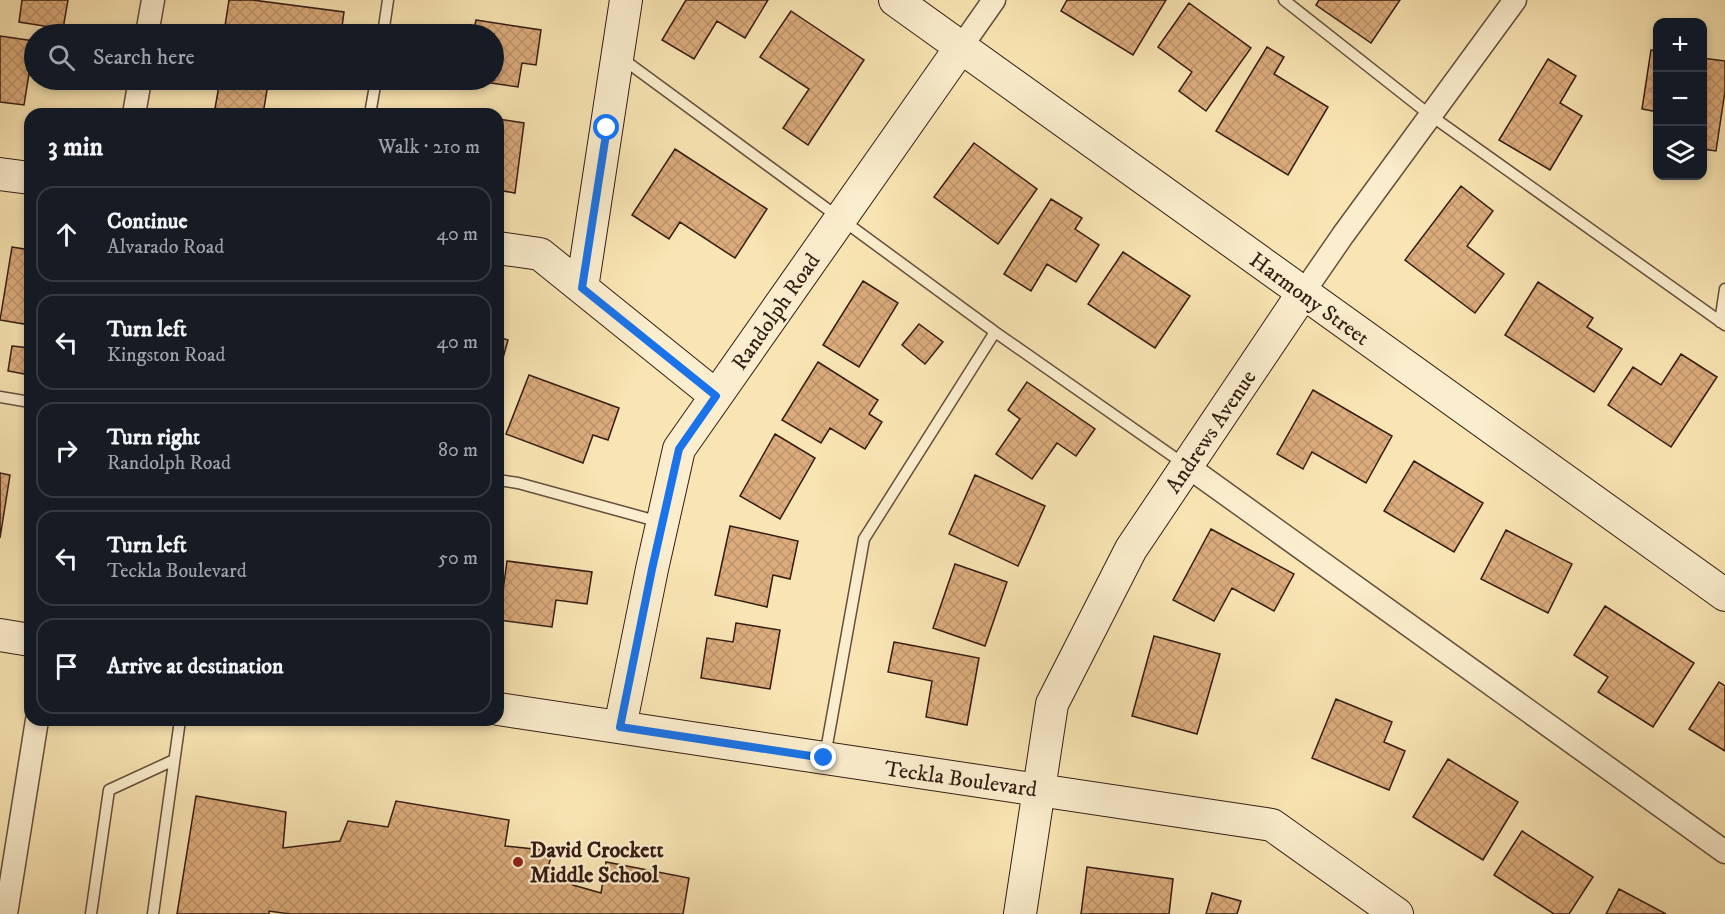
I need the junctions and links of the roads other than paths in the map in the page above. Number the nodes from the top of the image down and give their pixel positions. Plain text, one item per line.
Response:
1 (153, 0) edge
2 (388, 0) edge
3 (626, 0) edge
4 (895, 0) edge
5 (994, 0) edge
6 (1284, 0) edge
7 (1515, 0) edge
8 (149, 24) edge
9 (384, 24) edge
10 (961, 47) junction
11 (618, 55) junction
12 (138, 90) edge
13 (374, 90) edge
14 (135, 108) edge
15 (371, 108) edge
16 (1431, 114) junction
17 (0, 174) edge
18 (24, 177) edge
19 (840, 218) junction
20 (504, 249) edge
21 (582, 288) junction
22 (1725, 289) edge
23 (1303, 293) junction
24 (1722, 323) edge
25 (995, 332) junction
26 (716, 396) junction
27 (0, 397) edge
28 (24, 401) edge
29 (1188, 466) junction
30 (504, 481) edge
31 (662, 523) junction
32 (1725, 595) edge
33 (0, 635) edge
34 (24, 639) edge
35 (504, 710) edge
36 (36, 726) edge
37 (179, 726) edge
38 (620, 727) junction
39 (824, 758) junction
40 (174, 760) junction
41 (1040, 790) junction
42 (1725, 852) edge
43 (7, 867) edge
44 (6, 914) edge
45 (91, 914) edge
46 (153, 914) edge
47 (1020, 914) edge
48 (1396, 914) edge

1 - 8 street
2 - 9 lane
3 - 11 street
4 - 10 street, Harmony Street
5 - 10 street, Randolph Road
6 - 16 lane
7 - 16 street, Andrews Avenue
10 - 19 street, Randolph Road
10 - 23 street, Harmony Street
11 - 19 lane
11 - 21 street
12 - 14 street
13 - 15 lane
16 - 23 street, Andrews Avenue
16 - 24 lane
17 - 18 street
19 - 25 lane
19 - 26 street, Randolph Road
20 - 21 street
21 - 26 street
22 - 24 lane
23 - 29 street, Andrews Avenue
23 - 32 street, Harmony Street
25 - 29 lane
25 - 39 lane
26 - 31 street, Randolph Road
27 - 28 lane
29 - 41 street, Andrews Avenue
29 - 42 street
30 - 31 lane
31 - 38 street, Randolph Road
33 - 34 street
35 - 38 street, Teckla Boulevard
36 - 43 street
37 - 40 lane
38 - 39 street, Teckla Boulevard
39 - 41 street, Teckla Boulevard
40 - 45 lane
40 - 46 lane
41 - 47 street, Andrews Avenue
41 - 48 street, Teckla Boulevard
43 - 44 street

